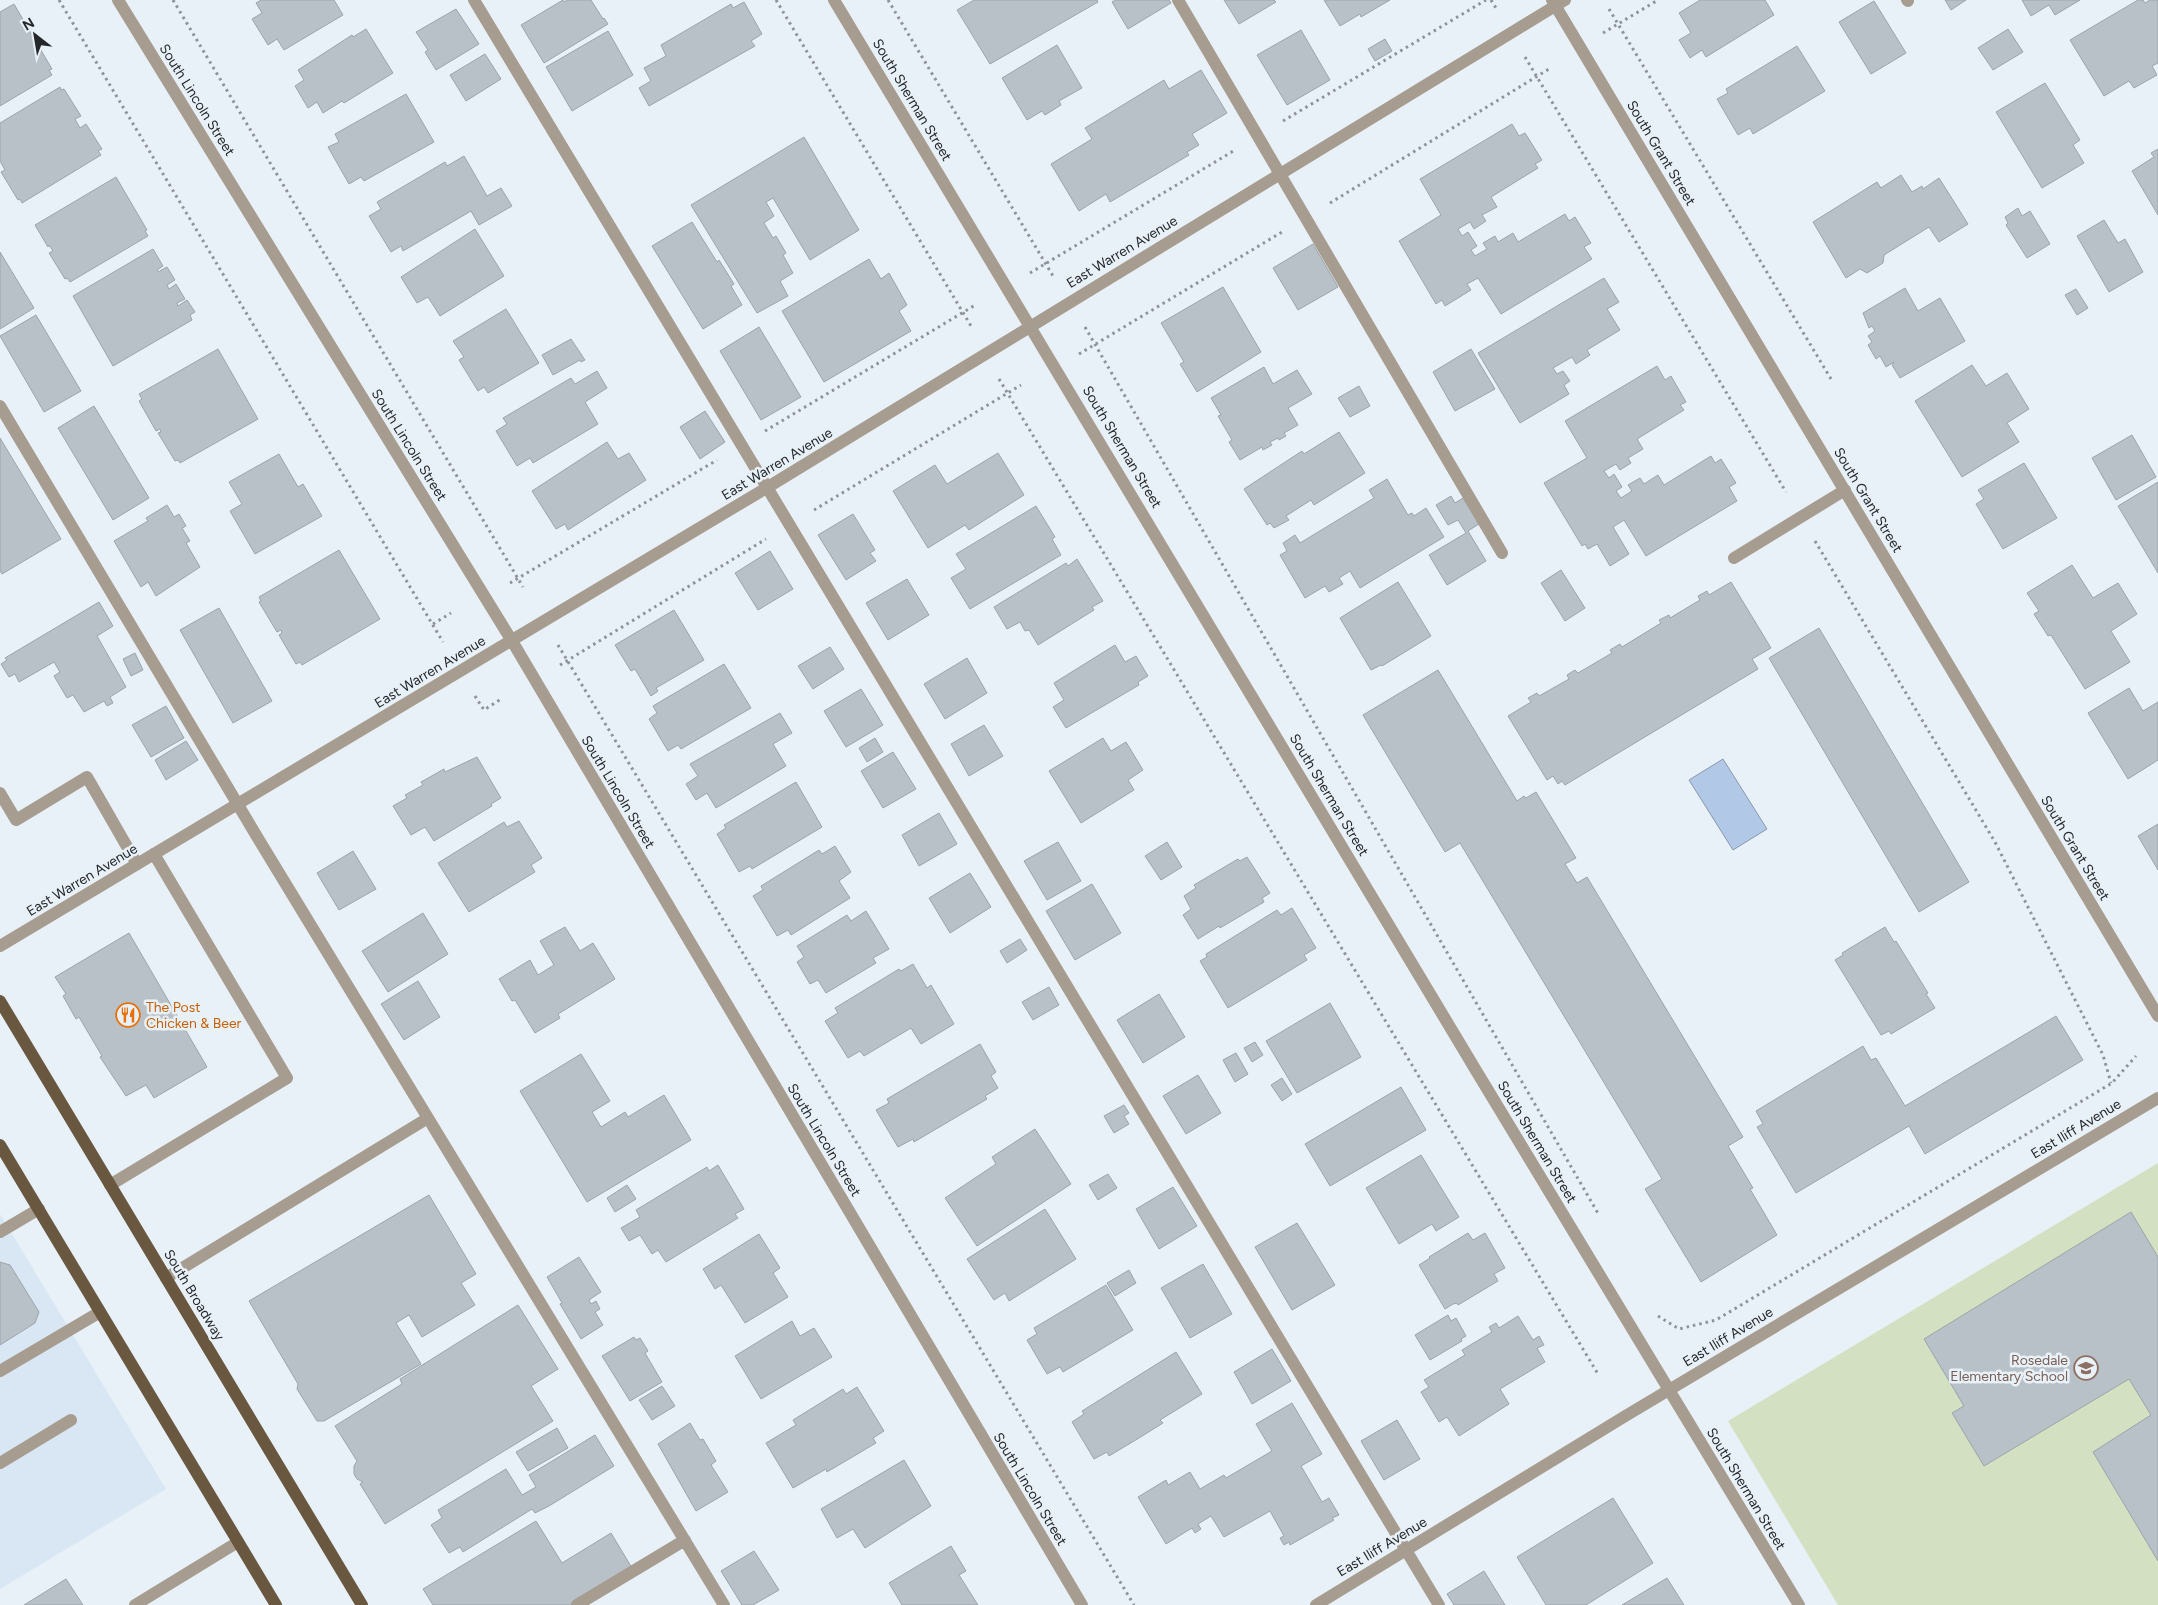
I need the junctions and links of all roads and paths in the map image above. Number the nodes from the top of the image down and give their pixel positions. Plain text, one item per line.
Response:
1 (59, 0) edge
2 (118, 0) edge
3 (173, 0) edge
4 (474, 0) edge
5 (776, 0) edge
6 (834, 0) edge
7 (888, 0) edge
8 (1178, 0) edge
9 (1492, 0) edge
10 (1658, 0) edge
11 (1557, 2) edge
12 (1496, 8) dead end
13 (1609, 9) dead end
14 (1618, 24) junction
15 (1602, 34) dead end
16 (1525, 57) dead end
17 (1281, 173) junction
18 (1053, 276) dead end
19 (1083, 324) dead end
20 (1031, 325) junction
21 (971, 326) dead end
22 (998, 376) dead end
23 (1831, 379) dead end
24 (0, 406) edge
25 (768, 487) junction
26 (1845, 490) junction
27 (1801, 518) junction
28 (1502, 553) dead end
29 (1734, 558) dead end
30 (523, 587) dead end
31 (451, 613) dead end
32 (433, 624) junction
33 (555, 640) dead end
34 (512, 641) junction
35 (443, 642) dead end
36 (473, 693) dead end
37 (501, 699) dead end
38 (0, 793) edge
39 (238, 804) junction
40 (154, 854) junction
41 (137, 864) junction
42 (0, 946) edge
43 (0, 1001) edge
44 (2158, 1016) edge
45 (2136, 1056) dead end
46 (2112, 1083) junction
47 (2158, 1098) edge
48 (428, 1118) junction
49 (0, 1145) edge
50 (110, 1185) junction
51 (38, 1209) junction
52 (1602, 1221) dead end
53 (0, 1232) edge
54 (166, 1278) junction
55 (100, 1312) junction
56 (1657, 1316) dead end
57 (0, 1371) edge
58 (1598, 1374) dead end
59 (1667, 1391) junction
60 (71, 1420) dead end
61 (0, 1463) edge
62 (685, 1540) junction
63 (238, 1542) junction
64 (1406, 1551) junction
65 (135, 1605) edge
66 (276, 1605) edge
67 (362, 1605) edge
68 (577, 1605) edge
69 (724, 1605) edge
70 (1082, 1605) edge
71 (1134, 1605) edge
72 (1316, 1605) edge
73 (1439, 1605) edge
74 (1798, 1605) edge

1 - 32 path
2 - 34 street, South Lincoln Street
3 - 30 path
4 - 25 street
5 - 21 path
6 - 20 street, South Sherman Street
7 - 18 path
8 - 17 street
9 - 12 path
10 - 14 path
11 - 17 street, East Warren Avenue
11 - 26 street, South Grant Street
13 - 14 path
14 - 15 path
14 - 23 path
16 - 27 path
17 - 20 street, East Warren Avenue
17 - 28 street
19 - 52 path
20 - 25 street, East Warren Avenue
20 - 59 street, South Sherman Street
22 - 58 path
24 - 39 street
25 - 34 street, East Warren Avenue
25 - 64 street
26 - 27 street
26 - 44 street, South Grant Street
27 - 29 street
27 - 46 path
31 - 32 path
32 - 35 path
33 - 71 path
34 - 39 street, East Warren Avenue
34 - 70 street, South Lincoln Street
36 - 37 path
38 - 41 street
39 - 40 street, East Warren Avenue
39 - 48 street
40 - 41 street, East Warren Avenue
40 - 50 street
41 - 42 street, East Warren Avenue
43 - 50 main road, South Broadway
45 - 46 path
46 - 56 path
47 - 59 street, East Iliff Avenue
48 - 54 street
48 - 62 street
49 - 51 main road
50 - 54 main road, South Broadway
51 - 53 street
51 - 55 main road
54 - 67 main road, South Broadway
55 - 57 street
55 - 63 main road
59 - 64 street, East Iliff Avenue
59 - 74 street, South Sherman Street
60 - 61 street
62 - 68 street
62 - 69 street
63 - 65 street
63 - 66 main road
64 - 72 street, East Iliff Avenue
64 - 73 street

